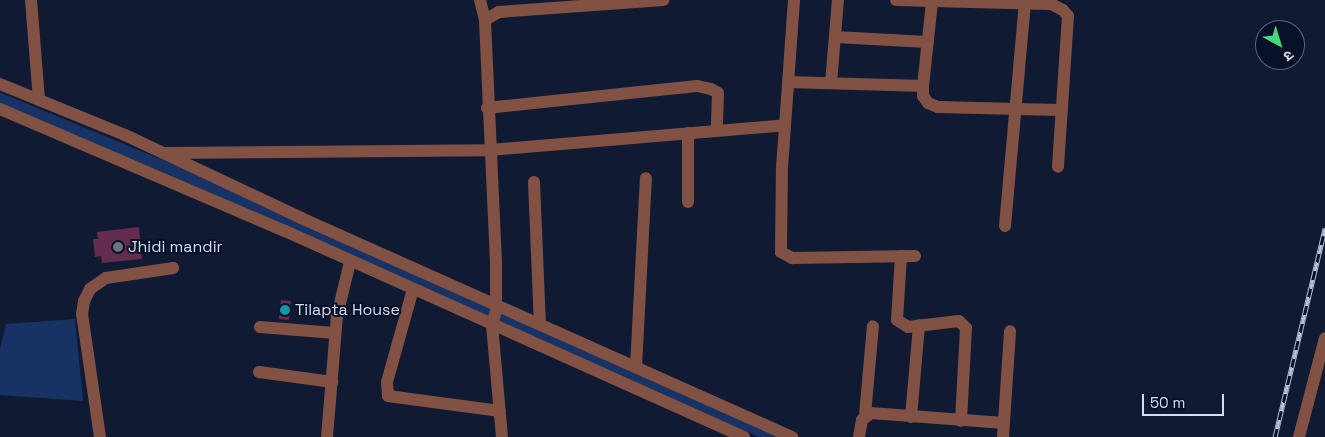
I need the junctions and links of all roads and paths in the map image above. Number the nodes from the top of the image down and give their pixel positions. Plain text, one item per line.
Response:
1 (31, 0) edge
2 (480, 0) edge
3 (664, 0) edge
4 (794, 0) edge
5 (838, 0) edge
6 (896, 0) edge
7 (932, 2) junction
8 (1025, 3) junction
9 (485, 20) junction
10 (835, 37) junction
11 (928, 42) junction
12 (788, 82) junction
13 (0, 84) edge
14 (831, 84) junction
15 (923, 86) junction
16 (39, 100) junction
17 (1016, 107) junction
18 (488, 108) junction
19 (0, 109) edge
20 (1062, 110) junction
21 (785, 124) junction
22 (717, 130) junction
23 (688, 133) junction
24 (490, 150) junction
25 (164, 153) junction
26 (1058, 167) dead end
27 (646, 178) dead end
28 (534, 182) dead end
29 (688, 202) dead end
30 (1005, 226) dead end
31 (901, 256) junction
32 (915, 256) dead end
33 (350, 262) junction
34 (173, 268) dead end
35 (413, 289) junction
36 (494, 315) junction
37 (540, 324) junction
38 (919, 325) junction
39 (873, 326) dead end
40 (260, 327) dead end
41 (1010, 331) dead end
42 (335, 333) junction
43 (1325, 338) edge
44 (636, 367) junction
45 (259, 372) dead end
46 (332, 382) junction
47 (500, 411) junction
48 (865, 415) junction
49 (910, 417) junction
50 (961, 421) junction
51 (1004, 423) junction
52 (100, 437) edge
53 (327, 437) edge
54 (502, 437) edge
55 (744, 437) edge
56 (792, 437) edge
57 (859, 437) edge
58 (1002, 437) edge
59 (1299, 437) edge

1 - 16 street
2 - 9 street
3 - 9 street
4 - 12 street
5 - 10 street
6 - 7 street
7 - 8 street
7 - 11 street
8 - 17 street
8 - 20 street
9 - 18 street
10 - 11 street
10 - 14 street
11 - 15 street
12 - 14 street
12 - 21 street
13 - 16 street
14 - 15 street
15 - 17 street
16 - 25 street
17 - 20 street
17 - 30 street
18 - 22 street
18 - 24 street
19 - 33 street
20 - 26 street
21 - 22 street
21 - 31 street
22 - 23 street
23 - 24 street
23 - 29 street
24 - 25 street
24 - 36 street
25 - 36 street
27 - 44 street
28 - 37 street
31 - 32 street
31 - 38 street
33 - 35 street
33 - 42 street
34 - 52 street
35 - 36 street
35 - 47 street
36 - 37 street
36 - 47 street
36 - 55 street
37 - 44 street
38 - 49 street
38 - 50 street
39 - 48 street
40 - 42 street
41 - 51 street
42 - 46 street
43 - 59 street
44 - 56 street
45 - 46 street
46 - 53 street
47 - 54 street
48 - 49 street
48 - 57 street
49 - 50 street
50 - 51 street
51 - 58 street

